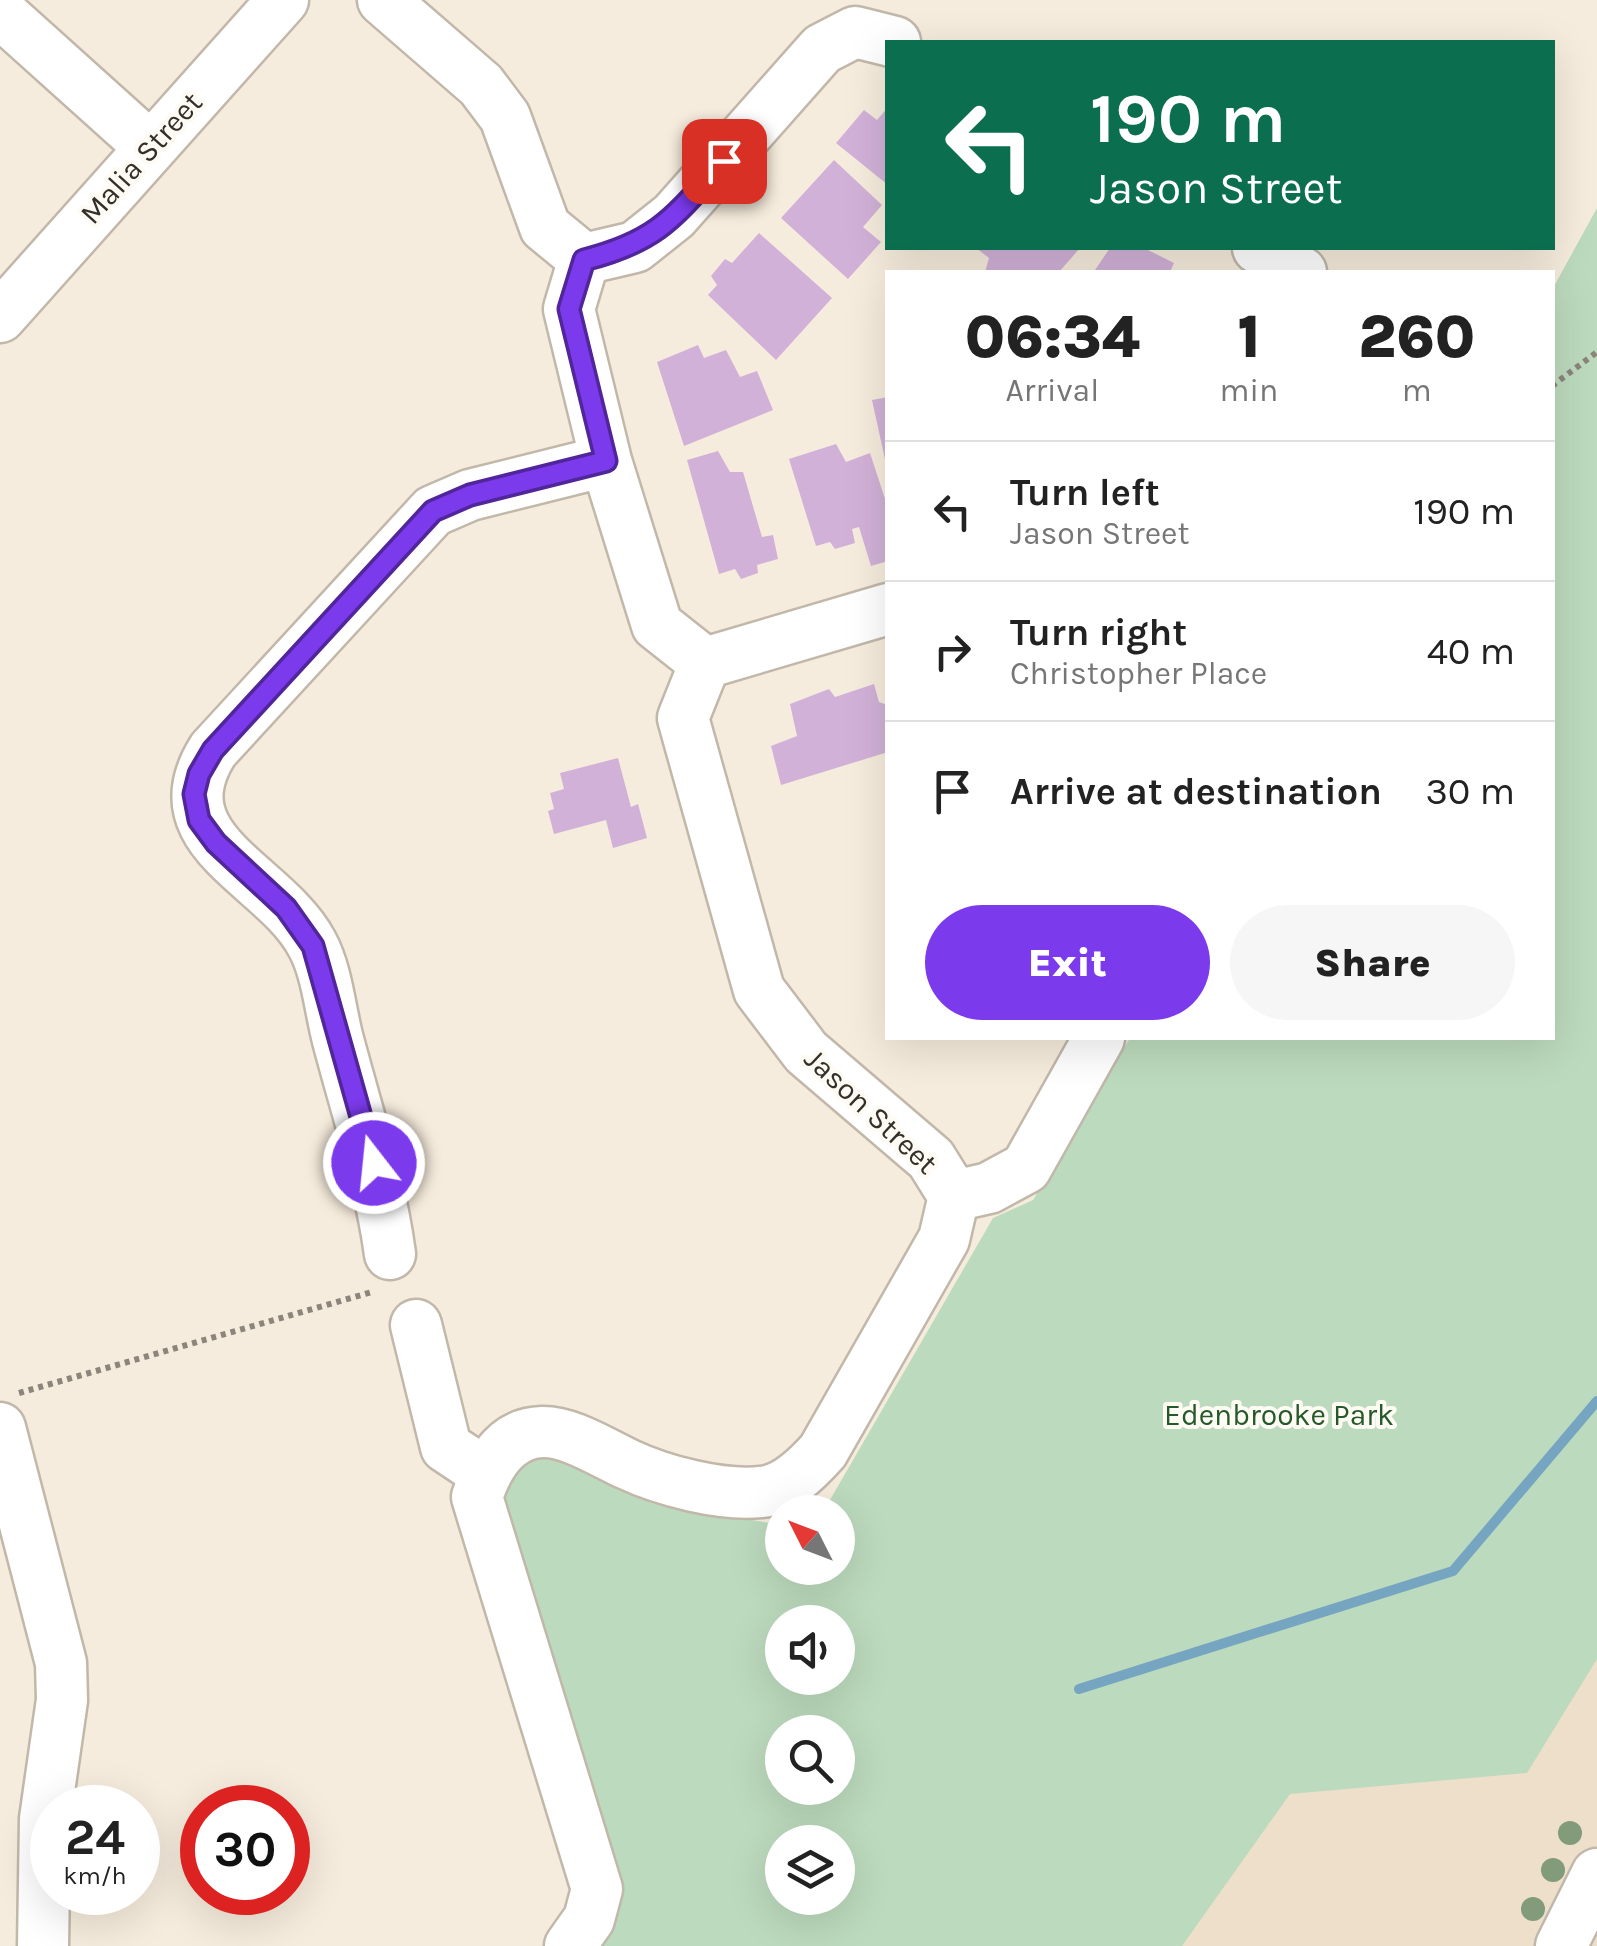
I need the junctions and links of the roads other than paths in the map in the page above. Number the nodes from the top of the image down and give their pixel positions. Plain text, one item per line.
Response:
1 (283, 0) edge
2 (383, 0) edge
3 (0, 12) edge
4 (887, 40) edge
5 (150, 147) junction
6 (1262, 250) edge
7 (584, 260) junction
8 (1297, 270) edge
9 (0, 317) edge
10 (606, 461) junction
11 (885, 610) edge
12 (705, 663) junction
13 (1099, 1040) edge
14 (954, 1196) junction
15 (382, 1273) road end
16 (416, 1325) dead end
17 (0, 1428) edge
18 (484, 1472) junction
19 (1597, 1874) edge
20 (43, 1946) edge
21 (570, 1946) edge
22 (1561, 1946) edge

1 - 5 street, Malia Street
2 - 7 street
3 - 5 street
4 - 7 street
5 - 9 street, Malia Street
6 - 8 street
7 - 10 street
10 - 12 street
10 - 15 street
11 - 12 street
12 - 14 street, Jason Street
13 - 14 street
14 - 18 street, Jason Street
16 - 18 street
17 - 20 street
18 - 21 street
19 - 22 street

